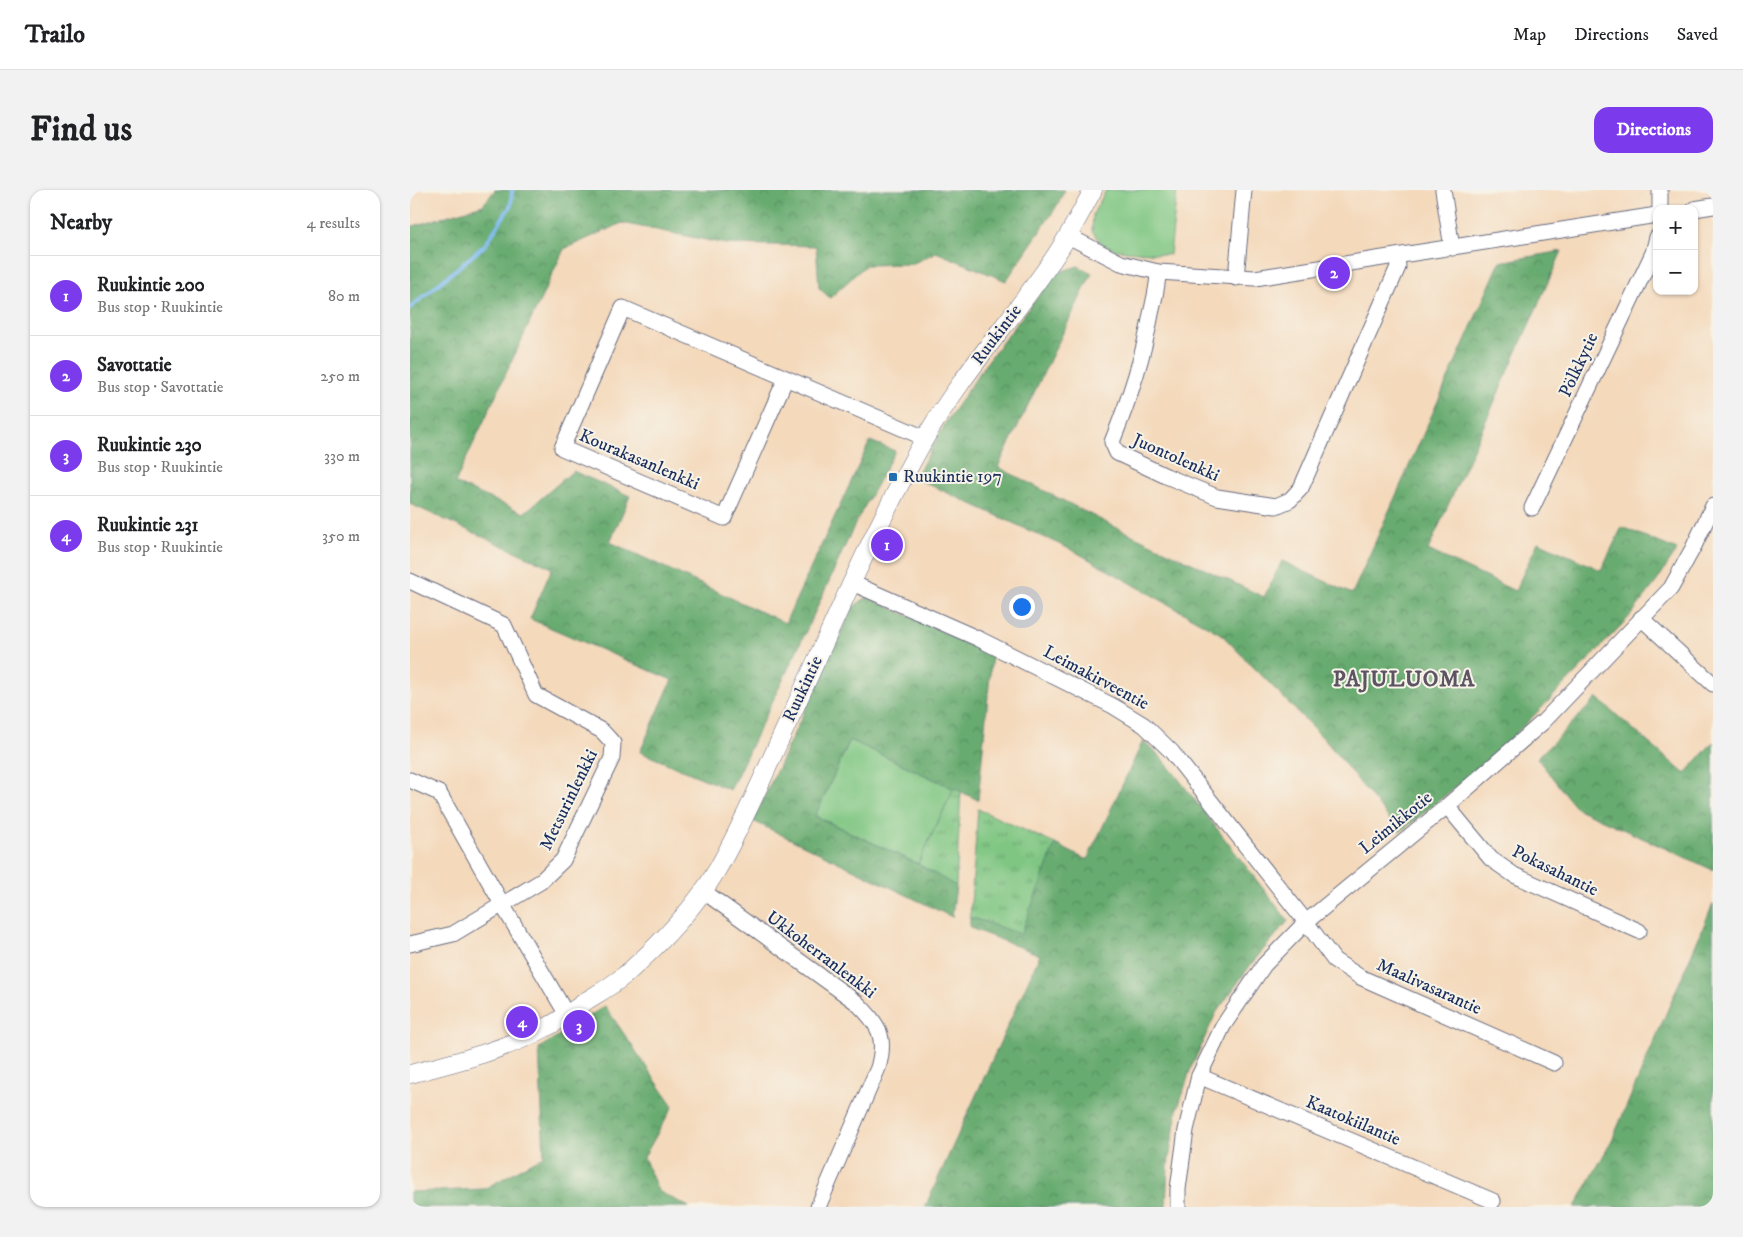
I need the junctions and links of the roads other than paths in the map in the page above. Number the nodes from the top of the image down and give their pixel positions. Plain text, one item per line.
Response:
1 (1093, 190) edge
2 (1244, 190) edge
3 (1443, 190) edge
4 (1660, 190) edge
5 (1660, 205) edge
6 (1713, 206) edge
7 (1698, 208) edge
8 (1653, 216) edge
9 (1068, 236) junction
10 (1452, 248) junction
11 (1654, 250) edge
12 (1397, 257) junction
13 (1158, 272) junction
14 (1236, 278) junction
15 (786, 378) junction
16 (925, 438) junction
17 (1713, 506) edge
18 (1532, 508) dead end
19 (410, 581) edge
20 (852, 583) junction
21 (1642, 618) junction
22 (1713, 684) edge
23 (410, 780) edge
24 (1447, 806) junction
25 (703, 891) junction
26 (502, 904) junction
27 (1306, 922) junction
28 (1639, 931) dead end
29 (410, 944) edge
30 (567, 1015) junction
31 (1554, 1063) dead end
32 (410, 1074) edge
33 (1199, 1076) junction
34 (1493, 1201) dead end
35 (818, 1207) edge
36 (1178, 1207) edge

1 - 9 street, Ruukintie
2 - 14 street
3 - 10 street
4 - 5 street
6 - 7 street
8 - 10 street
9 - 13 street
9 - 16 street, Ruukintie
10 - 12 street
11 - 18 street, Pölkkytie
12 - 13 street, Juontolenkki
12 - 14 street
13 - 14 street
15 - 15 street, Kourakasanlenkki
15 - 16 street, Kourakasanlenkki
16 - 20 street, Ruukintie
17 - 21 street, Leimikkotie
19 - 26 street, Metsurinlenkki
20 - 25 street, Ruukintie
20 - 27 street, Leimakirveentie
21 - 22 street
21 - 24 street, Leimikkotie
23 - 26 street
24 - 27 street, Leimikkotie
24 - 28 street, Pokasahantie
25 - 30 street, Ruukintie
25 - 35 street, Ukkoherranlenkki
26 - 29 street, Metsurinlenkki
26 - 30 street
27 - 31 street, Maalivasarantie
27 - 33 street, Leimikkotie
30 - 32 street, Ruukintie
33 - 34 street, Kaatokiilantie
33 - 36 street, Leimikkotie

